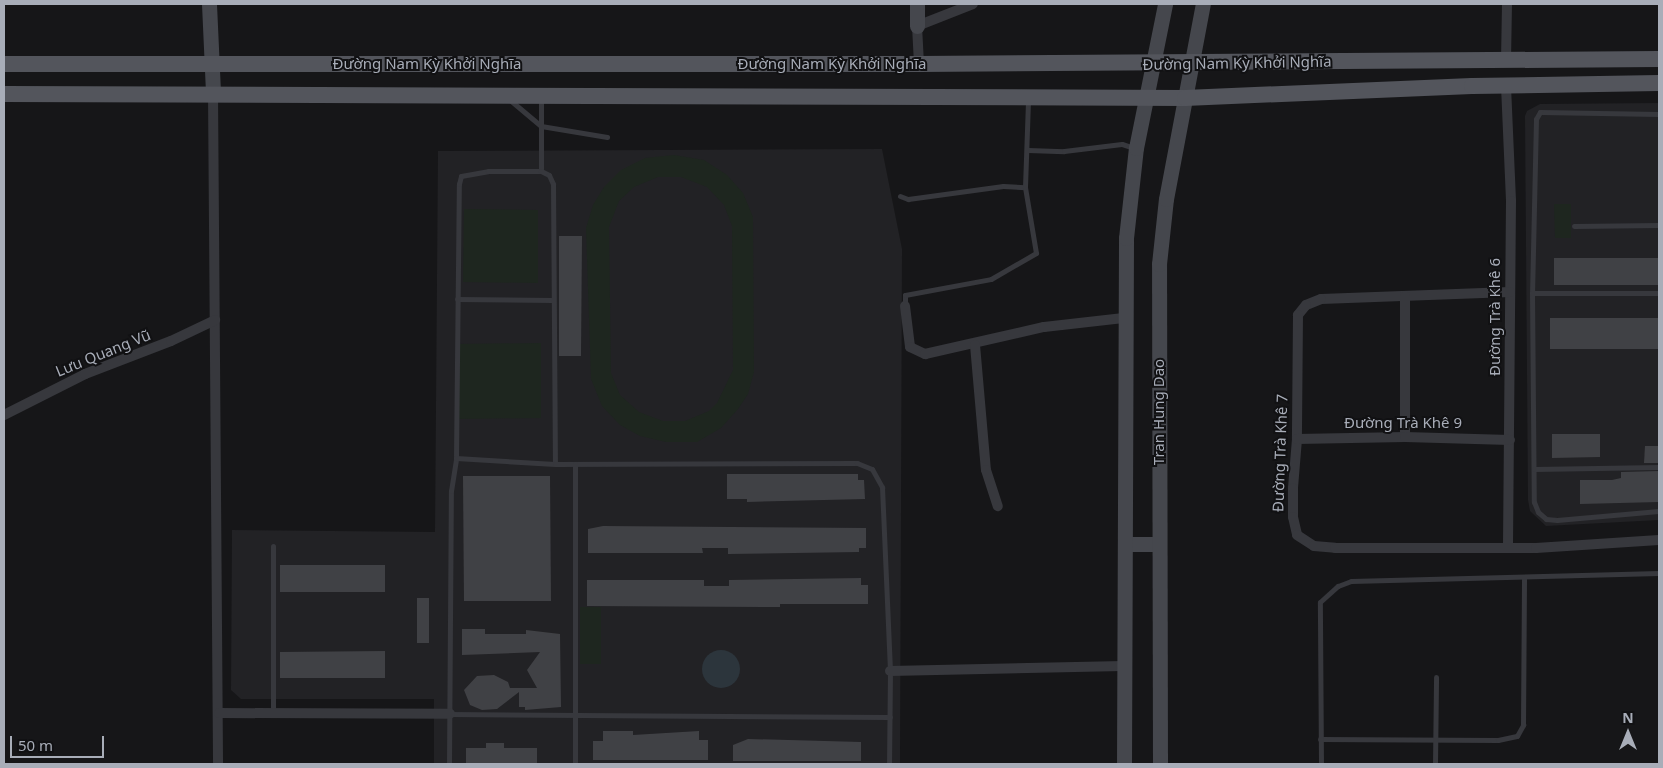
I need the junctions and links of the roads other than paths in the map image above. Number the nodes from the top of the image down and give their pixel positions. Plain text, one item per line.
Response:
1 (209, 4) edge
2 (917, 4) edge
3 (973, 4) edge
4 (1165, 4) edge
5 (1203, 4) edge
6 (1507, 4) edge
7 (917, 26) junction
8 (1659, 59) edge
9 (1506, 61) junction
10 (1191, 63) junction
11 (4, 64) edge
12 (210, 64) junction
13 (919, 64) junction
14 (1152, 64) junction
15 (1659, 83) edge
16 (1506, 86) junction
17 (213, 93) junction
18 (4, 94) edge
19 (504, 94) junction
20 (541, 94) junction
21 (1028, 96) junction
22 (1145, 96) junction
23 (1185, 98) junction
24 (1659, 114) edge
25 (541, 126) junction
26 (607, 137) dead end
27 (1136, 148) junction
28 (1028, 150) junction
29 (541, 171) junction
30 (1024, 187) junction
31 (900, 196) dead end
32 (1659, 225) edge
33 (1574, 226) dead end
34 (1510, 292) junction
35 (1532, 293) junction
36 (1659, 293) edge
37 (1404, 296) junction
38 (457, 299) junction
39 (552, 300) junction
40 (905, 306) joint
41 (1124, 318) junction
42 (215, 320) junction
43 (975, 345) junction
44 (4, 415) edge
45 (1404, 437) junction
46 (1297, 439) junction
47 (1510, 440) junction
48 (456, 458) junction
49 (555, 464) junction
50 (575, 464) junction
51 (1659, 467) edge
52 (1534, 469) junction
53 (998, 506) dead end
54 (1659, 511) edge
55 (1659, 540) edge
56 (1124, 544) junction
57 (1159, 544) junction
58 (273, 546) dead end
59 (1508, 548) junction
60 (1659, 573) edge
61 (1524, 578) junction
62 (1123, 666) junction
63 (890, 671) junction
64 (1436, 677) dead end
65 (218, 713) junction
66 (273, 713) junction
67 (450, 714) junction
68 (575, 716) junction
69 (890, 717) junction
70 (1436, 738) junction
71 (1320, 739) junction
72 (218, 764) edge
73 (449, 764) edge
74 (575, 764) edge
75 (889, 764) edge
76 (1124, 764) edge
77 (1160, 764) edge
78 (1321, 764) edge
79 (1434, 764) edge

1 - 12 main road
2 - 7 main road
3 - 7 street
4 - 14 main road
5 - 10 main road, Tran Hung Dao
6 - 9 street
7 - 13 street
8 - 9 main road, Đường Nam Kỳ Khởi Nghĩa
9 - 10 main road, Đường Nam Kỳ Khởi Nghĩa
9 - 16 main road
10 - 14 main road, Đường Nam Kỳ Khởi Nghĩa
10 - 23 main road, Tran Hung Dao
11 - 12 main road, Đường Nam Kỳ Khởi Nghĩa
12 - 13 main road, Đường Nam Kỳ Khởi Nghĩa
12 - 17 main road
13 - 14 main road, Đường Nam Kỳ Khởi Nghĩa
14 - 22 main road
15 - 16 main road, Đường Nam Kỳ Khởi Nghĩa
16 - 23 main road, Đường Nam Kỳ Khởi Nghĩa
16 - 34 street, Đường Trà Khê 6
17 - 18 main road, Đường Nam Kỳ Khởi Nghĩa
17 - 19 main road, Đường Nam Kỳ Khởi Nghĩa
17 - 42 street
19 - 20 main road, Đường Nam Kỳ Khởi Nghĩa
19 - 25 lane
20 - 21 main road, Đường Nam Kỳ Khởi Nghĩa
20 - 25 lane
21 - 22 main road, Đường Nam Kỳ Khởi Nghĩa
21 - 28 lane
22 - 23 main road, Đường Nam Kỳ Khởi Nghĩa
22 - 27 main road
23 - 57 main road, Tran Hung Dao
24 - 35 lane
25 - 26 lane
25 - 29 lane
27 - 28 lane
27 - 41 main road
28 - 30 lane
29 - 38 lane
29 - 39 lane
30 - 31 lane
30 - 40 lane
32 - 33 lane
34 - 37 street, Đường Trà Khê 7
34 - 47 street, Đường Trà Khê 6
35 - 36 lane
35 - 52 lane
37 - 45 street
37 - 46 street, Đường Trà Khê 7
38 - 39 lane
38 - 48 lane
39 - 49 lane
40 - 43 street
41 - 43 street
41 - 56 main road
42 - 44 street, Lưu Quang Vũ
42 - 65 street
43 - 53 street
45 - 46 street, Đường Trà Khê 9
45 - 47 street, Đường Trà Khê 9
46 - 59 street, Đường Trà Khê 7
47 - 59 street, Đường Trà Khê 6
48 - 49 lane
48 - 67 lane
49 - 50 lane
50 - 63 lane
50 - 68 lane
51 - 52 lane
52 - 54 lane
55 - 59 street, Đường Trà Khê 7
56 - 57 main road
56 - 62 main road
57 - 77 main road, Tran Hung Dao
58 - 66 lane
60 - 61 lane
61 - 70 lane
61 - 71 lane
62 - 63 street
62 - 76 main road
63 - 69 lane
64 - 70 lane
65 - 66 street
65 - 72 street
66 - 67 street
67 - 68 lane
67 - 73 lane
68 - 69 lane
68 - 74 lane
69 - 75 lane
70 - 71 lane
70 - 79 lane
71 - 78 lane

